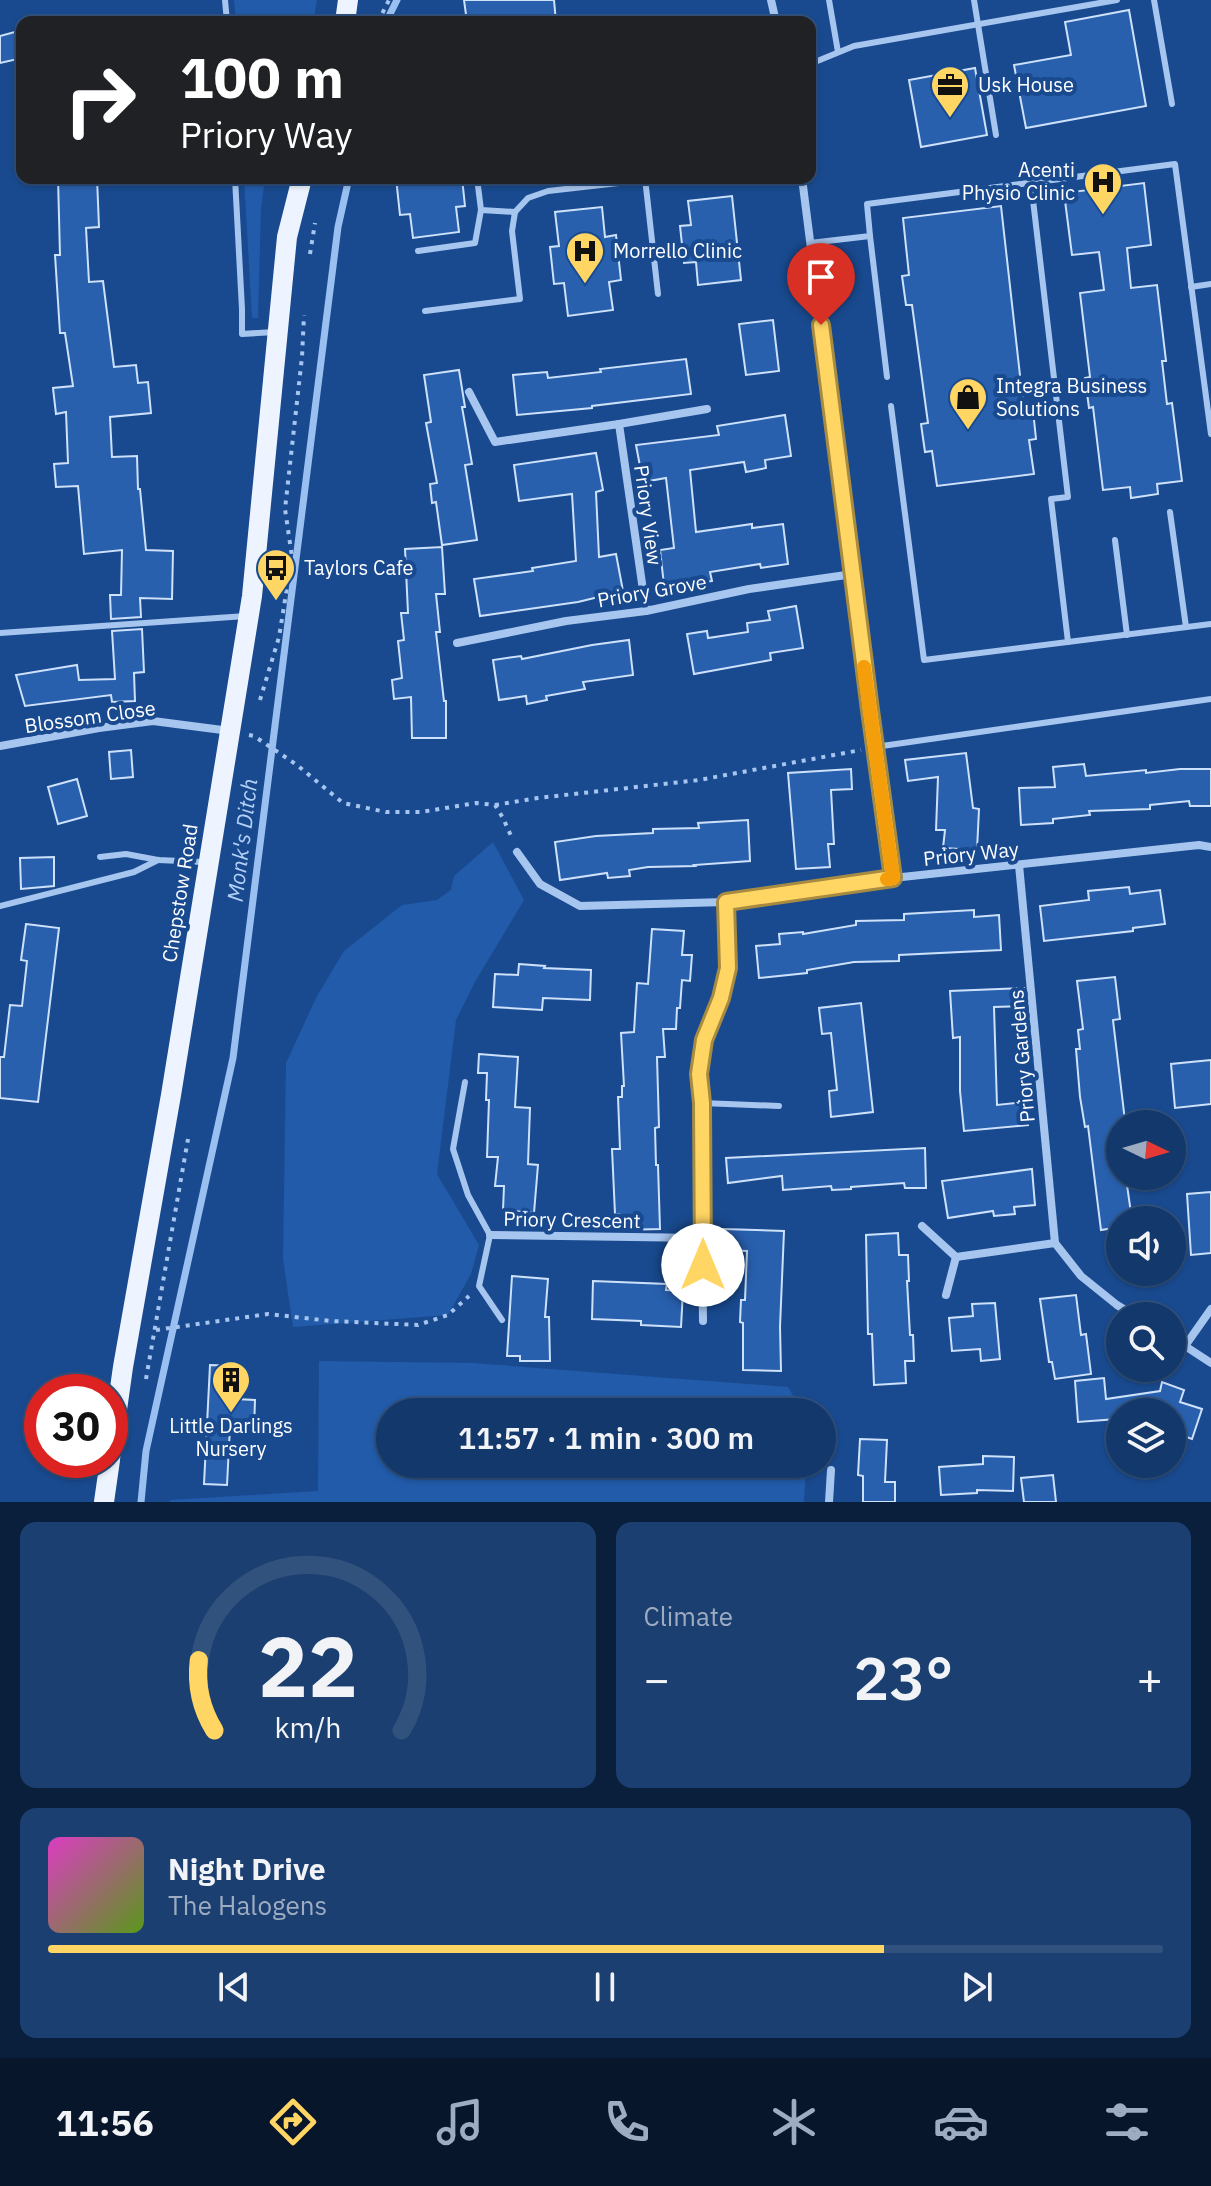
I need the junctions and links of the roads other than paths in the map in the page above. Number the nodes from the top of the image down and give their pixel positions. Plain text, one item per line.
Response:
1 (829, 0) edge
2 (974, 0) edge
3 (1117, 0) edge
4 (1154, 0) edge
5 (978, 25) junction
6 (838, 52) junction
7 (816, 61) edge
8 (1172, 104) dead end
9 (996, 135) dead end
10 (1031, 183) junction
11 (235, 184) edge
12 (300, 184) edge
13 (478, 184) edge
14 (579, 184) edge
15 (647, 184) edge
16 (803, 184) edge
17 (481, 210) junction
18 (515, 212) junction
19 (870, 236) junction
20 (810, 243) junction
21 (418, 251) dead end
22 (1211, 284) edge
23 (1191, 287) junction
24 (658, 294) dead end
25 (425, 311) dead end
26 (278, 331) junction
27 (887, 377) dead end
28 (469, 392) dead end
29 (891, 406) dead end
30 (707, 409) dead end
31 (619, 424) junction
32 (1211, 434) edge
33 (1170, 512) dead end
34 (1115, 540) dead end
35 (853, 574) junction
36 (646, 611) junction
37 (249, 616) junction
38 (1211, 624) edge
39 (1186, 627) junction
40 (0, 633) edge
41 (1127, 635) junction
42 (1068, 642) junction
43 (457, 643) dead end
44 (1211, 699) edge
45 (231, 731) junction
46 (0, 746) edge
47 (875, 747) junction
48 (1211, 847) edge
49 (517, 852) road end
50 (100, 857) dead end
51 (158, 860) junction
52 (210, 863) junction
53 (1019, 865) junction
54 (893, 878) junction
55 (726, 902) junction
56 (0, 906) edge
57 (465, 1082) dead end
58 (702, 1103) junction
59 (779, 1106) dead end
60 (922, 1226) dead end
61 (490, 1235) junction
62 (702, 1238) junction
63 (1055, 1243) junction
64 (956, 1257) junction
65 (946, 1295) dead end
66 (1113, 1302) edge
67 (1211, 1309) edge
68 (502, 1320) dead end
69 (703, 1321) dead end
70 (1186, 1345) edge
71 (1186, 1347) edge
72 (1211, 1363) edge
73 (122, 1374) edge
74 (107, 1478) edge
75 (830, 1478) edge
76 (104, 1502) edge
77 (829, 1502) edge

1 - 6 lane
2 - 5 lane
3 - 5 lane
4 - 8 lane
5 - 6 lane
5 - 9 lane
6 - 7 lane
10 - 19 lane
10 - 23 lane
10 - 42 lane
11 - 26 lane
12 - 26 main road, Chepstow Road
13 - 17 lane
14 - 18 lane
15 - 24 lane
16 - 20 street
17 - 18 lane
17 - 21 lane
18 - 25 lane
19 - 20 lane
19 - 27 lane
20 - 35 street
22 - 23 lane
23 - 32 lane
26 - 37 main road, Chepstow Road
28 - 31 street
29 - 42 lane
30 - 31 street
31 - 36 street, Priory View
33 - 39 lane
34 - 41 lane
35 - 36 street, Priory Grove
35 - 47 street
36 - 43 street, Priory Grove
37 - 40 lane
37 - 45 main road, Chepstow Road
38 - 39 lane
39 - 41 lane
41 - 42 lane
44 - 47 lane
45 - 46 street, Blossom Close
45 - 52 main road, Chepstow Road
47 - 54 street
48 - 53 street, Priory Way
49 - 55 street, Priory Way
50 - 51 lane
51 - 52 lane
51 - 56 lane
52 - 73 main road, Chepstow Road
53 - 54 street, Priory Way
53 - 63 street, Priory Gardens
54 - 55 street, Priory Way
55 - 58 street
57 - 61 lane
58 - 59 lane
58 - 62 street
60 - 64 street
61 - 62 street, Priory Crescent
61 - 68 lane
62 - 69 street
63 - 64 street
63 - 66 street
64 - 65 street
67 - 70 street
71 - 72 street
74 - 76 main road, Chepstow Road
75 - 77 street

